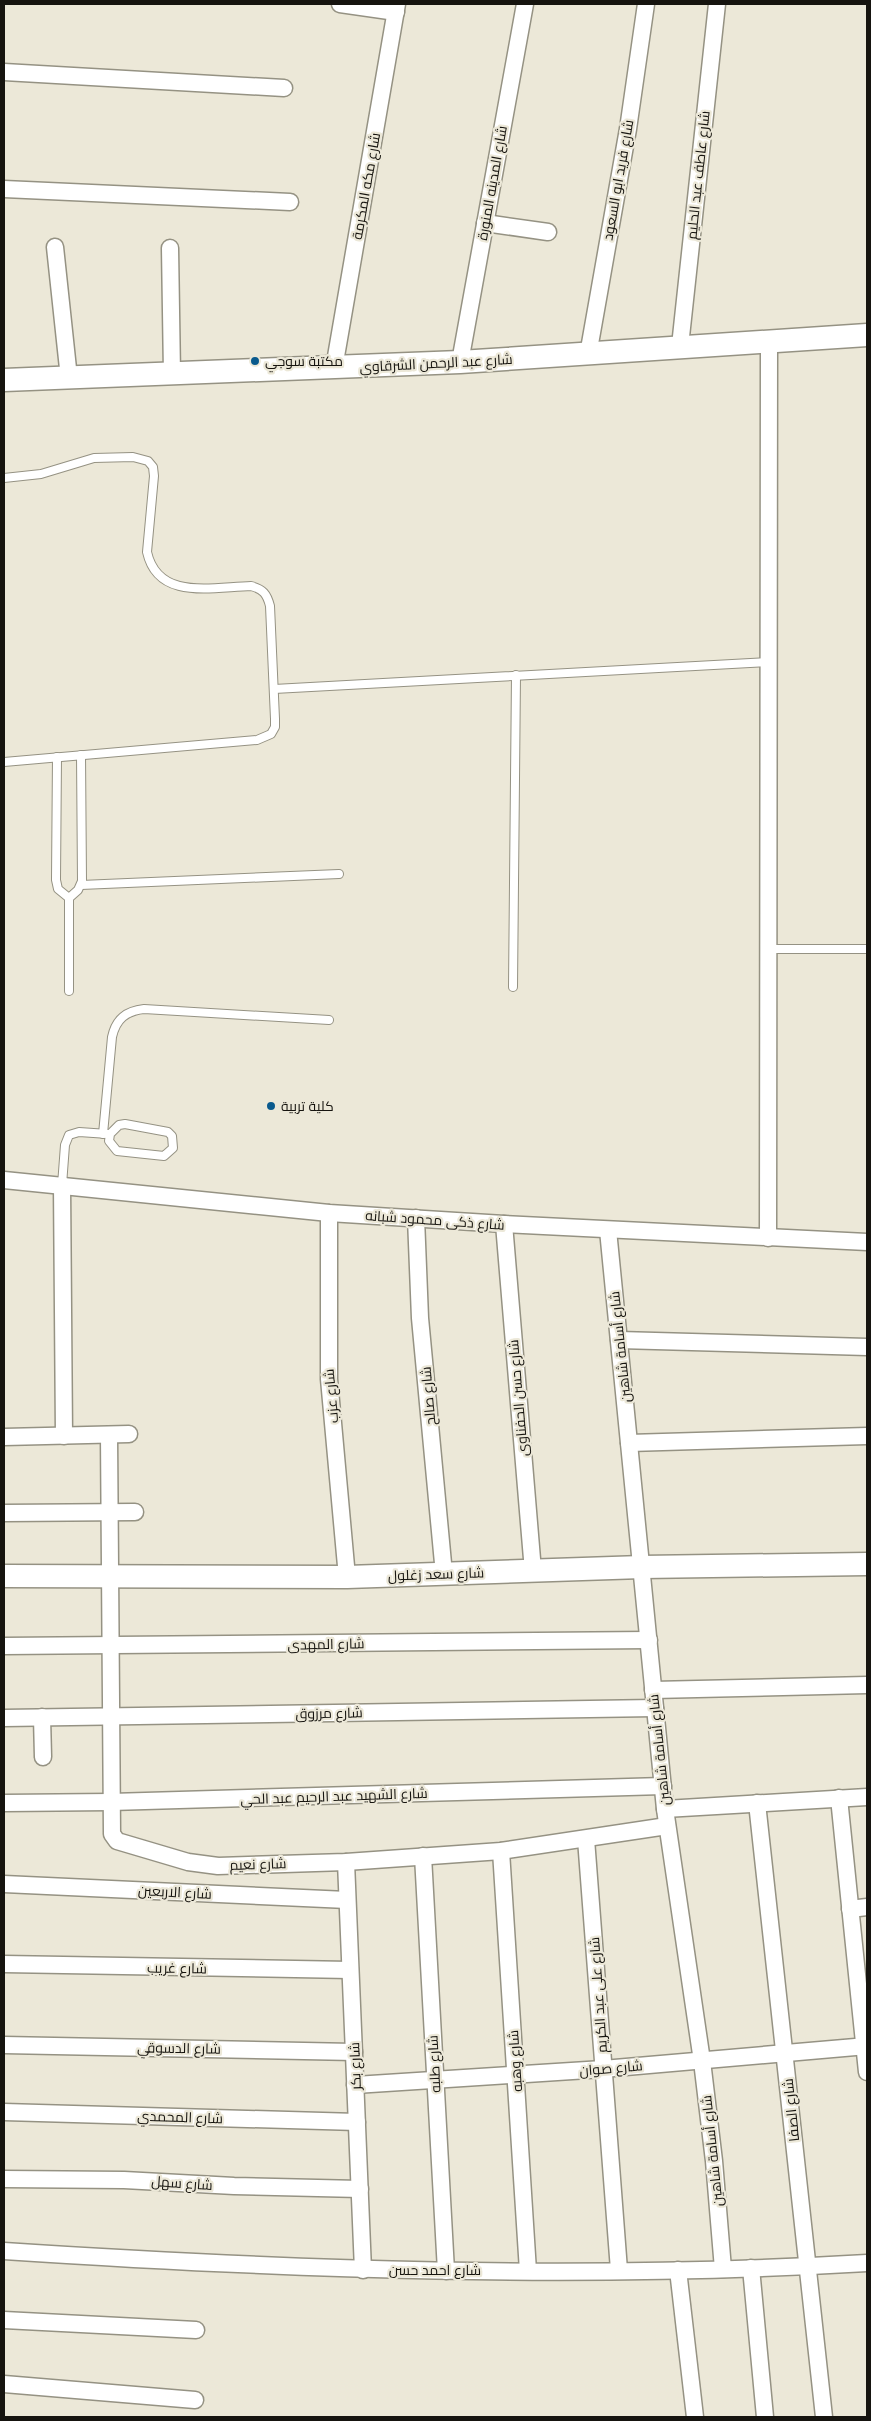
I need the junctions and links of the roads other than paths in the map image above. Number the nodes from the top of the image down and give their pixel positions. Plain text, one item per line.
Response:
1 (340, 4) edge
2 (525, 4) edge
3 (646, 4) edge
4 (717, 4) edge
5 (396, 8) edge
6 (4, 72) edge
7 (284, 88) dead end
8 (4, 189) edge
9 (290, 202) dead end
10 (485, 223) junction
11 (548, 232) dead end
12 (55, 247) dead end
13 (170, 248) dead end
14 (867, 336) edge
15 (769, 341) junction
16 (680, 346) junction
17 (588, 355) junction
18 (460, 362) junction
19 (334, 368) junction
20 (172, 374) junction
21 (69, 378) junction
22 (4, 380) edge
23 (4, 478) edge
24 (770, 662) junction
25 (516, 675) junction
26 (274, 688) junction
27 (81, 755) junction
28 (57, 758) junction
29 (4, 762) edge
30 (339, 874) dead end
31 (81, 885) junction
32 (69, 898) junction
33 (867, 949) edge
34 (769, 950) junction
35 (513, 987) dead end
36 (69, 991) dead end
37 (329, 1020) dead end
38 (106, 1134) junction
39 (4, 1180) edge
40 (62, 1185) junction
41 (329, 1213) junction
42 (416, 1218) junction
43 (504, 1224) junction
44 (608, 1230) junction
45 (768, 1238) junction
46 (867, 1242) edge
47 (619, 1340) junction
48 (867, 1347) edge
49 (128, 1434) dead end
50 (109, 1435) junction
51 (64, 1436) junction
52 (867, 1436) edge
53 (4, 1438) edge
54 (630, 1443) junction
55 (109, 1512) junction
56 (135, 1512) dead end
57 (4, 1513) edge
58 (867, 1564) edge
59 (642, 1567) junction
60 (533, 1571) junction
61 (444, 1574) junction
62 (4, 1576) edge
63 (109, 1577) junction
64 (347, 1578) junction
65 (648, 1640) junction
66 (4, 1646) edge
67 (110, 1646) junction
68 (867, 1685) edge
69 (653, 1690) junction
70 (655, 1708) junction
71 (110, 1716) junction
72 (4, 1718) edge
73 (42, 1718) junction
74 (43, 1757) dead end
75 (663, 1786) junction
76 (867, 1796) edge
77 (839, 1798) junction
78 (4, 1802) edge
79 (111, 1802) junction
80 (757, 1804) junction
81 (665, 1809) junction
82 (667, 1826) junction
83 (586, 1839) junction
84 (501, 1851) junction
85 (423, 1856) junction
86 (346, 1862) junction
87 (4, 1884) edge
88 (347, 1900) junction
89 (867, 1907) edge
90 (850, 1908) junction
91 (4, 1964) edge
92 (350, 1970) junction
93 (4, 2045) edge
94 (866, 2046) edge
95 (354, 2052) junction
96 (784, 2054) junction
97 (702, 2060) junction
98 (603, 2069) junction
99 (867, 2072) edge
100 (516, 2075) junction
101 (435, 2081) junction
102 (355, 2085) junction
103 (4, 2112) edge
104 (357, 2122) junction
105 (4, 2178) edge
106 (360, 2189) junction
107 (4, 2251) edge
108 (867, 2263) edge
109 (808, 2267) junction
110 (751, 2268) junction
111 (723, 2269) junction
112 (363, 2270) junction
113 (619, 2270) junction
114 (678, 2270) junction
115 (446, 2271) junction
116 (528, 2271) junction
117 (4, 2320) edge
118 (196, 2330) dead end
119 (4, 2384) edge
120 (195, 2400) dead end
121 (695, 2417) edge
122 (764, 2417) edge
123 (824, 2417) edge

1 - 5 street
2 - 10 street, شارع المدينه المنورة
3 - 17 street, شارع فريد ابو السعود
4 - 16 street, شارع عاطف عبد الحليم
5 - 19 street, شارع مكه المكرمة
6 - 7 street
8 - 9 street
10 - 11 street
10 - 18 street, شارع المدينه المنورة
12 - 21 street
13 - 20 street
14 - 15 street, شارع عبد الرحمن الشرقاوي
15 - 16 street, شارع عبد الرحمن الشرقاوي
15 - 24 street
16 - 17 street, شارع عبد الرحمن الشرقاوي
17 - 18 street, شارع عبد الرحمن الشرقاوي
18 - 19 street, شارع عبد الرحمن الشرقاوي
19 - 20 street, شارع عبد الرحمن الشرقاوي
20 - 21 street, شارع عبد الرحمن الشرقاوي
21 - 22 street, شارع عبد الرحمن الشرقاوي
23 - 26 lane
24 - 25 lane
24 - 34 street
25 - 26 lane
25 - 35 lane
26 - 27 lane
27 - 28 lane
27 - 31 lane
28 - 29 lane
28 - 32 lane
30 - 31 lane
31 - 32 lane
32 - 36 lane
33 - 34 lane
34 - 45 street
37 - 38 lane
38 - 38 lane
38 - 40 lane
39 - 40 street, شارع ذكى محمود شبانه
40 - 41 street, شارع ذكى محمود شبانه
40 - 51 street
41 - 42 street, شارع ذكى محمود شبانه
41 - 64 street, شارع عزب
42 - 43 street, شارع ذكى محمود شبانه
42 - 61 street, شارع صالح
43 - 44 street, شارع ذكى محمود شبانه
43 - 60 street, شارع حسن الحفناوى
44 - 45 street, شارع ذكى محمود شبانه
44 - 47 street, شارع أسامة شاهين
45 - 46 street, شارع ذكى محمود شبانه
47 - 48 street
47 - 54 street, شارع أسامة شاهين
49 - 50 street
50 - 51 street
50 - 55 street, شارع نعيم
51 - 53 street
52 - 54 street
54 - 59 street, شارع أسامة شاهين
55 - 56 street
55 - 57 street
55 - 63 street, شارع نعيم
58 - 59 street, شارع سعد زغلول
59 - 60 street, شارع سعد زغلول
59 - 65 street, شارع أسامة شاهين
60 - 61 street, شارع سعد زغلول
61 - 64 street, شارع سعد زغلول
62 - 63 street, شارع سعد زغلول
63 - 64 street, شارع سعد زغلول
63 - 67 street, شارع نعيم
65 - 67 street, شارع المهدى
65 - 69 street, شارع أسامة شاهين
66 - 67 street, شارع المهدى
67 - 71 street, شارع نعيم
68 - 69 street
69 - 70 street, شارع أسامة شاهين
70 - 71 street, شارع مرزوق
70 - 75 street, شارع أسامة شاهين
71 - 73 street, شارع مرزوق
71 - 79 street, شارع نعيم
72 - 73 street, شارع مرزوق
73 - 74 street
75 - 79 street, شارع الشهيد عبد الرحيم عبد الحي
75 - 81 street, شارع أسامة شاهين
76 - 77 street
77 - 80 street
77 - 90 street
78 - 79 street, شارع الشهيد عبد الرحيم عبد الحي
79 - 86 street, شارع نعيم
80 - 81 street
80 - 96 street, شارع الصفا
81 - 82 street, شارع أسامة شاهين
82 - 83 street, شارع نعيم
82 - 97 street, شارع أسامة شاهين
83 - 84 street, شارع نعيم
83 - 98 street, شارع على عبد الكريم
84 - 85 street, شارع نعيم
84 - 100 street, شارع وهبه
85 - 86 street, شارع نعيم
85 - 101 street, شارع طلبه
86 - 88 street, شارع بكر
87 - 88 street, شارع الاربعين
88 - 92 street, شارع بكر
89 - 90 street
90 - 94 street
91 - 92 street, شارع غريب
92 - 95 street, شارع بكر
93 - 95 street, شارع الدسوقي
94 - 96 street, شارع صوان
94 - 99 street
95 - 102 street, شارع بكر
96 - 97 street, شارع صوان
96 - 109 street, شارع الصفا
97 - 98 street, شارع صوان
97 - 111 street, شارع أسامة شاهين
98 - 100 street, شارع صوان
98 - 113 street, شارع على عبد الكريم
100 - 101 street, شارع صوان
100 - 116 street, شارع وهبه
101 - 102 street, شارع صوان
101 - 115 street, شارع طلبه
102 - 104 street, شارع بكر
103 - 104 street, شارع المحمدي
104 - 106 street, شارع بكر
105 - 106 street, شارع سهل
106 - 112 street, شارع بكر
107 - 112 street, شارع احمد حسن
108 - 109 street, شارع احمد حسن
109 - 110 street, شارع احمد حسن
109 - 123 street, شارع الصفا
110 - 111 street, شارع احمد حسن
110 - 122 street
111 - 114 street, شارع احمد حسن
112 - 115 street, شارع احمد حسن
113 - 114 street, شارع احمد حسن
113 - 116 street, شارع احمد حسن
114 - 121 street
115 - 116 street, شارع احمد حسن
117 - 118 street
119 - 120 street

